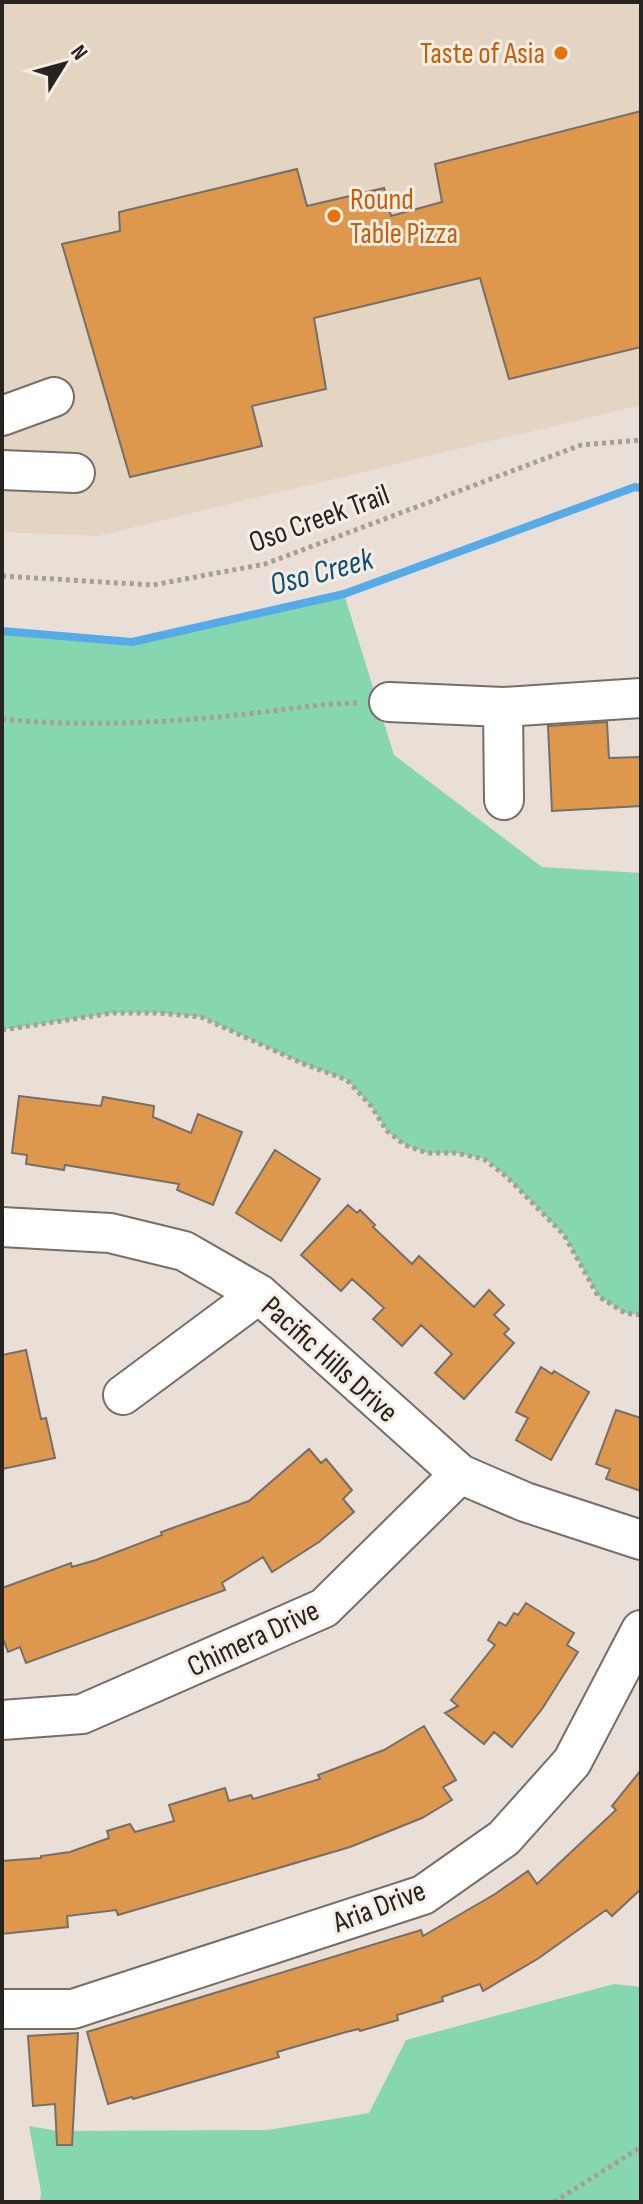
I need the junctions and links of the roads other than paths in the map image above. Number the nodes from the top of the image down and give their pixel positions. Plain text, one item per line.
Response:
1 (54, 397) dead end
2 (2, 416) edge
3 (2, 470) edge
4 (75, 473) dead end
5 (641, 698) edge
6 (389, 702) road end
7 (503, 707) junction
8 (504, 800) dead end
9 (2, 1227) edge
10 (259, 1294) junction
11 (123, 1395) dead end
12 (460, 1474) junction
13 (641, 1540) edge
14 (641, 1630) edge
15 (2, 1720) edge
16 (2, 2009) edge

1 - 2 street
3 - 4 street
5 - 7 street
6 - 7 street
7 - 8 street
9 - 10 street, Pacific Hills Drive
10 - 11 street
10 - 12 street, Pacific Hills Drive
12 - 13 street, Pacific Hills Drive
12 - 15 street, Chimera Drive
14 - 16 street, Aria Drive

